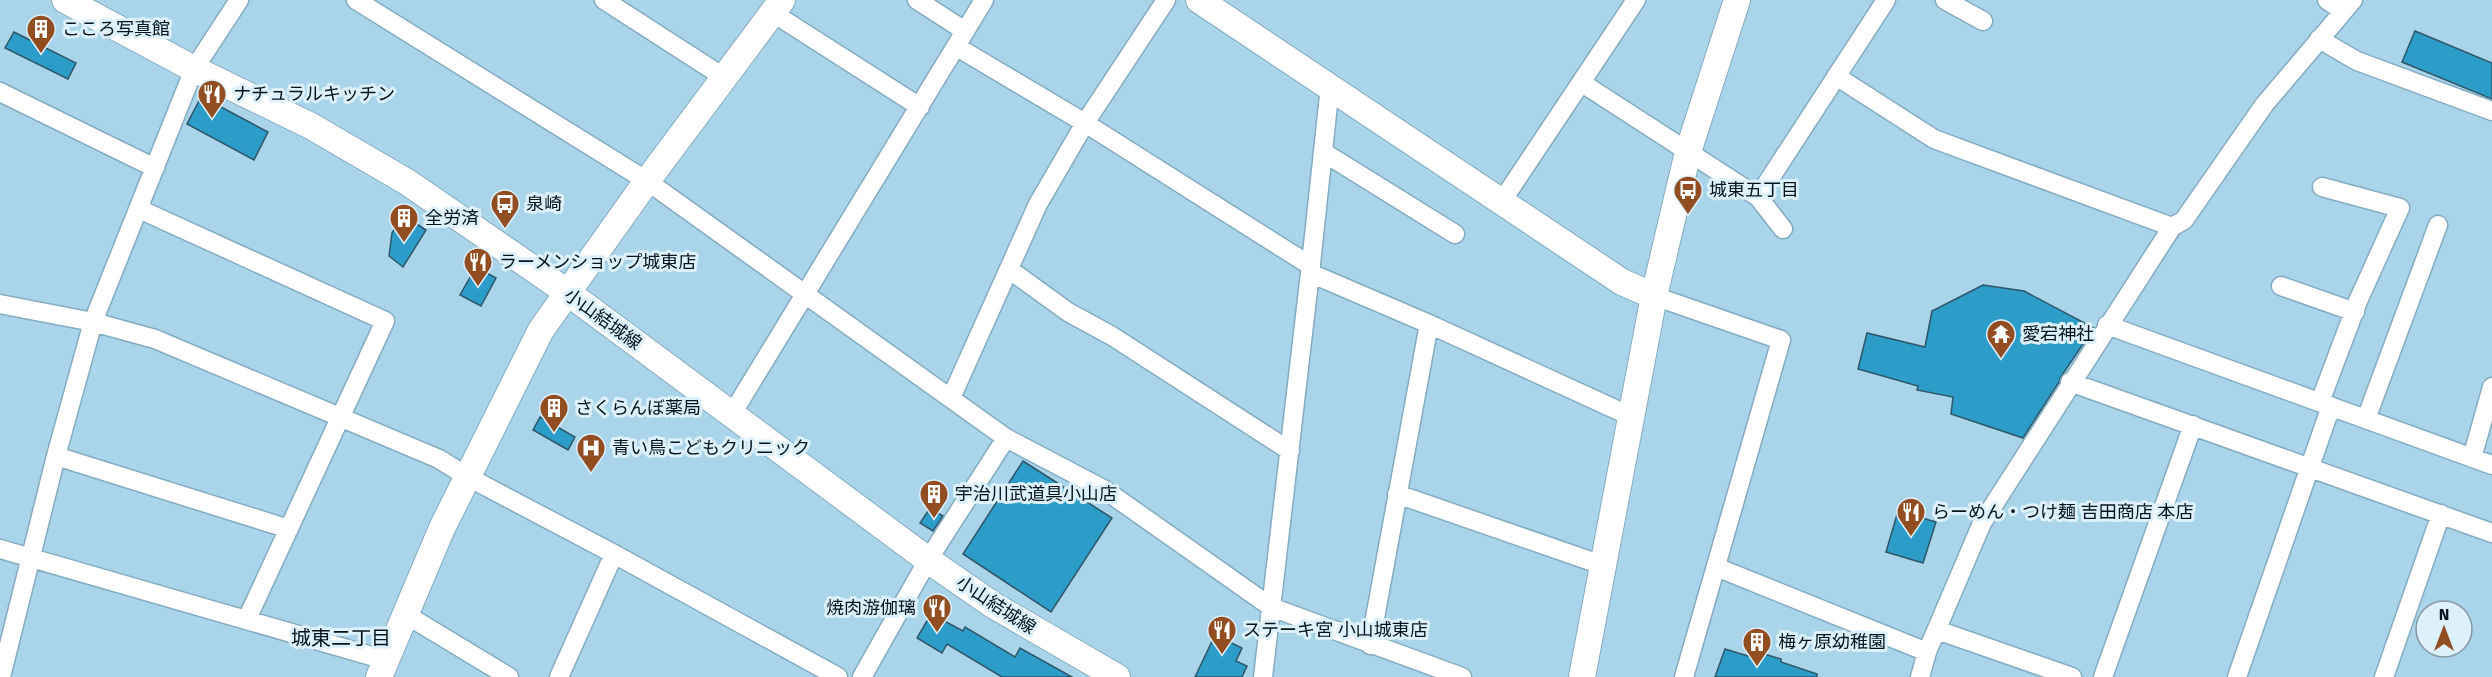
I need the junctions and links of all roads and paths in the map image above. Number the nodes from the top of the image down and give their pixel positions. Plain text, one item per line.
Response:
1 (65, 0) edge
2 (238, 0) edge
3 (356, 0) edge
4 (604, 0) edge
5 (917, 0) edge
6 (984, 0) edge
7 (1166, 0) edge
8 (1199, 0) edge
9 (1636, 0) edge
10 (1737, 0) edge
11 (1886, 0) edge
12 (1946, 0) edge
13 (2326, 0) edge
14 (2348, 5) edge
15 (777, 6) edge
16 (1983, 21) dead end
17 (961, 39) junction
18 (2319, 39) junction
19 (194, 69) junction
20 (1836, 76) junction
21 (725, 78) junction
22 (1582, 83) junction
23 (1329, 86) junction
24 (0, 92) edge
25 (920, 107) junction
26 (2492, 111) edge
27 (1085, 123) junction
28 (1323, 152) junction
29 (1688, 152) junction
30 (155, 168) junction
31 (647, 181) junction
32 (2322, 187) dead end
33 (1758, 197) junction
34 (1502, 201) junction
35 (139, 209) junction
36 (2438, 225) dead end
37 (2172, 226) junction
38 (1783, 229) dead end
39 (1455, 234) dead end
40 (1311, 269) junction
41 (1010, 270) junction
42 (2281, 286) dead end
43 (567, 292) junction
44 (804, 294) junction
45 (1654, 296) junction
46 (0, 304) edge
47 (2355, 312) junction
48 (93, 322) junction
49 (1429, 324) junction
50 (2107, 325) junction
51 (2070, 382) junction
52 (2492, 387) edge
53 (951, 398) junction
54 (2325, 404) junction
55 (732, 414) junction
56 (1630, 416) junction
57 (341, 418) junction
58 (2366, 419) junction
59 (2193, 425) junction
60 (1006, 438) junction
61 (1290, 451) junction
62 (56, 456) junction
63 (2472, 458) junction
64 (2492, 465) edge
65 (2310, 468) junction
66 (468, 477) junction
67 (1397, 494) junction
68 (2441, 514) junction
69 (289, 529) junction
70 (2492, 532) edge
71 (0, 549) edge
72 (614, 554) junction
73 (30, 556) junction
74 (928, 560) junction
75 (1602, 565) junction
76 (1716, 567) junction
77 (1271, 607) junction
78 (405, 614) junction
79 (247, 619) junction
80 (1937, 630) junction
81 (1370, 645) junction
82 (1927, 652) junction
83 (382, 669) edge
84 (561, 676) edge
85 (2, 677) edge
86 (509, 677) edge
87 (838, 677) edge
88 (862, 677) edge
89 (1117, 677) edge
90 (1263, 677) edge
91 (1462, 677) edge
92 (1582, 677) edge
93 (1684, 677) edge
94 (1920, 677) edge
95 (2072, 677) edge
96 (2103, 677) edge
97 (2237, 677) edge
98 (2384, 677) edge

1 - 19 street, 小山結城線
2 - 19 street
3 - 31 street
4 - 21 street
5 - 17 street
6 - 17 street
7 - 27 street
8 - 23 street
9 - 22 street
10 - 29 street
11 - 20 street
12 - 16 street
13 - 14 street
14 - 18 street
15 - 21 street
15 - 25 street
17 - 25 street
17 - 27 street
18 - 26 street
18 - 37 street
19 - 30 street
19 - 43 street, 小山結城線
20 - 33 street
20 - 37 street
21 - 31 street
22 - 29 street
22 - 34 street
23 - 28 street
23 - 34 street
24 - 30 street
25 - 44 street
27 - 40 street
27 - 41 street
28 - 39 street
28 - 40 street
29 - 33 street
29 - 45 street
30 - 35 street
31 - 43 street
31 - 44 street
32 - 47 street
33 - 38 street
34 - 45 street
35 - 48 street
35 - 57 street
36 - 58 street
37 - 50 street
40 - 49 street
40 - 61 street
41 - 53 street
41 - 61 street
42 - 47 street
43 - 55 street, 小山結城線
43 - 66 street
44 - 53 street
44 - 55 street
45 - 56 street
45 - 76 street
46 - 48 street
47 - 54 street
48 - 57 street
48 - 62 street
49 - 56 street
49 - 67 street
50 - 51 street
50 - 54 street
51 - 59 street
51 - 80 street
52 - 63 street
53 - 60 street
54 - 58 street
54 - 65 street
55 - 74 street, 小山結城線
56 - 75 street
57 - 66 street
57 - 69 street
58 - 63 street
59 - 65 street
59 - 96 street
60 - 74 street
60 - 77 street
61 - 77 street
62 - 69 street
62 - 73 street
63 - 64 street
65 - 68 street
65 - 97 street
66 - 72 street
66 - 78 street
67 - 75 street
67 - 81 street
68 - 70 street
68 - 98 street
69 - 79 street
71 - 73 street
72 - 84 street
72 - 87 street
73 - 79 street
73 - 85 street
74 - 88 street
74 - 89 street, 小山結城線
75 - 92 street
76 - 82 street
76 - 93 street
77 - 81 street
77 - 90 street
78 - 83 street
78 - 86 street
79 - 83 street
80 - 82 street
80 - 95 street
81 - 91 street
82 - 94 street

